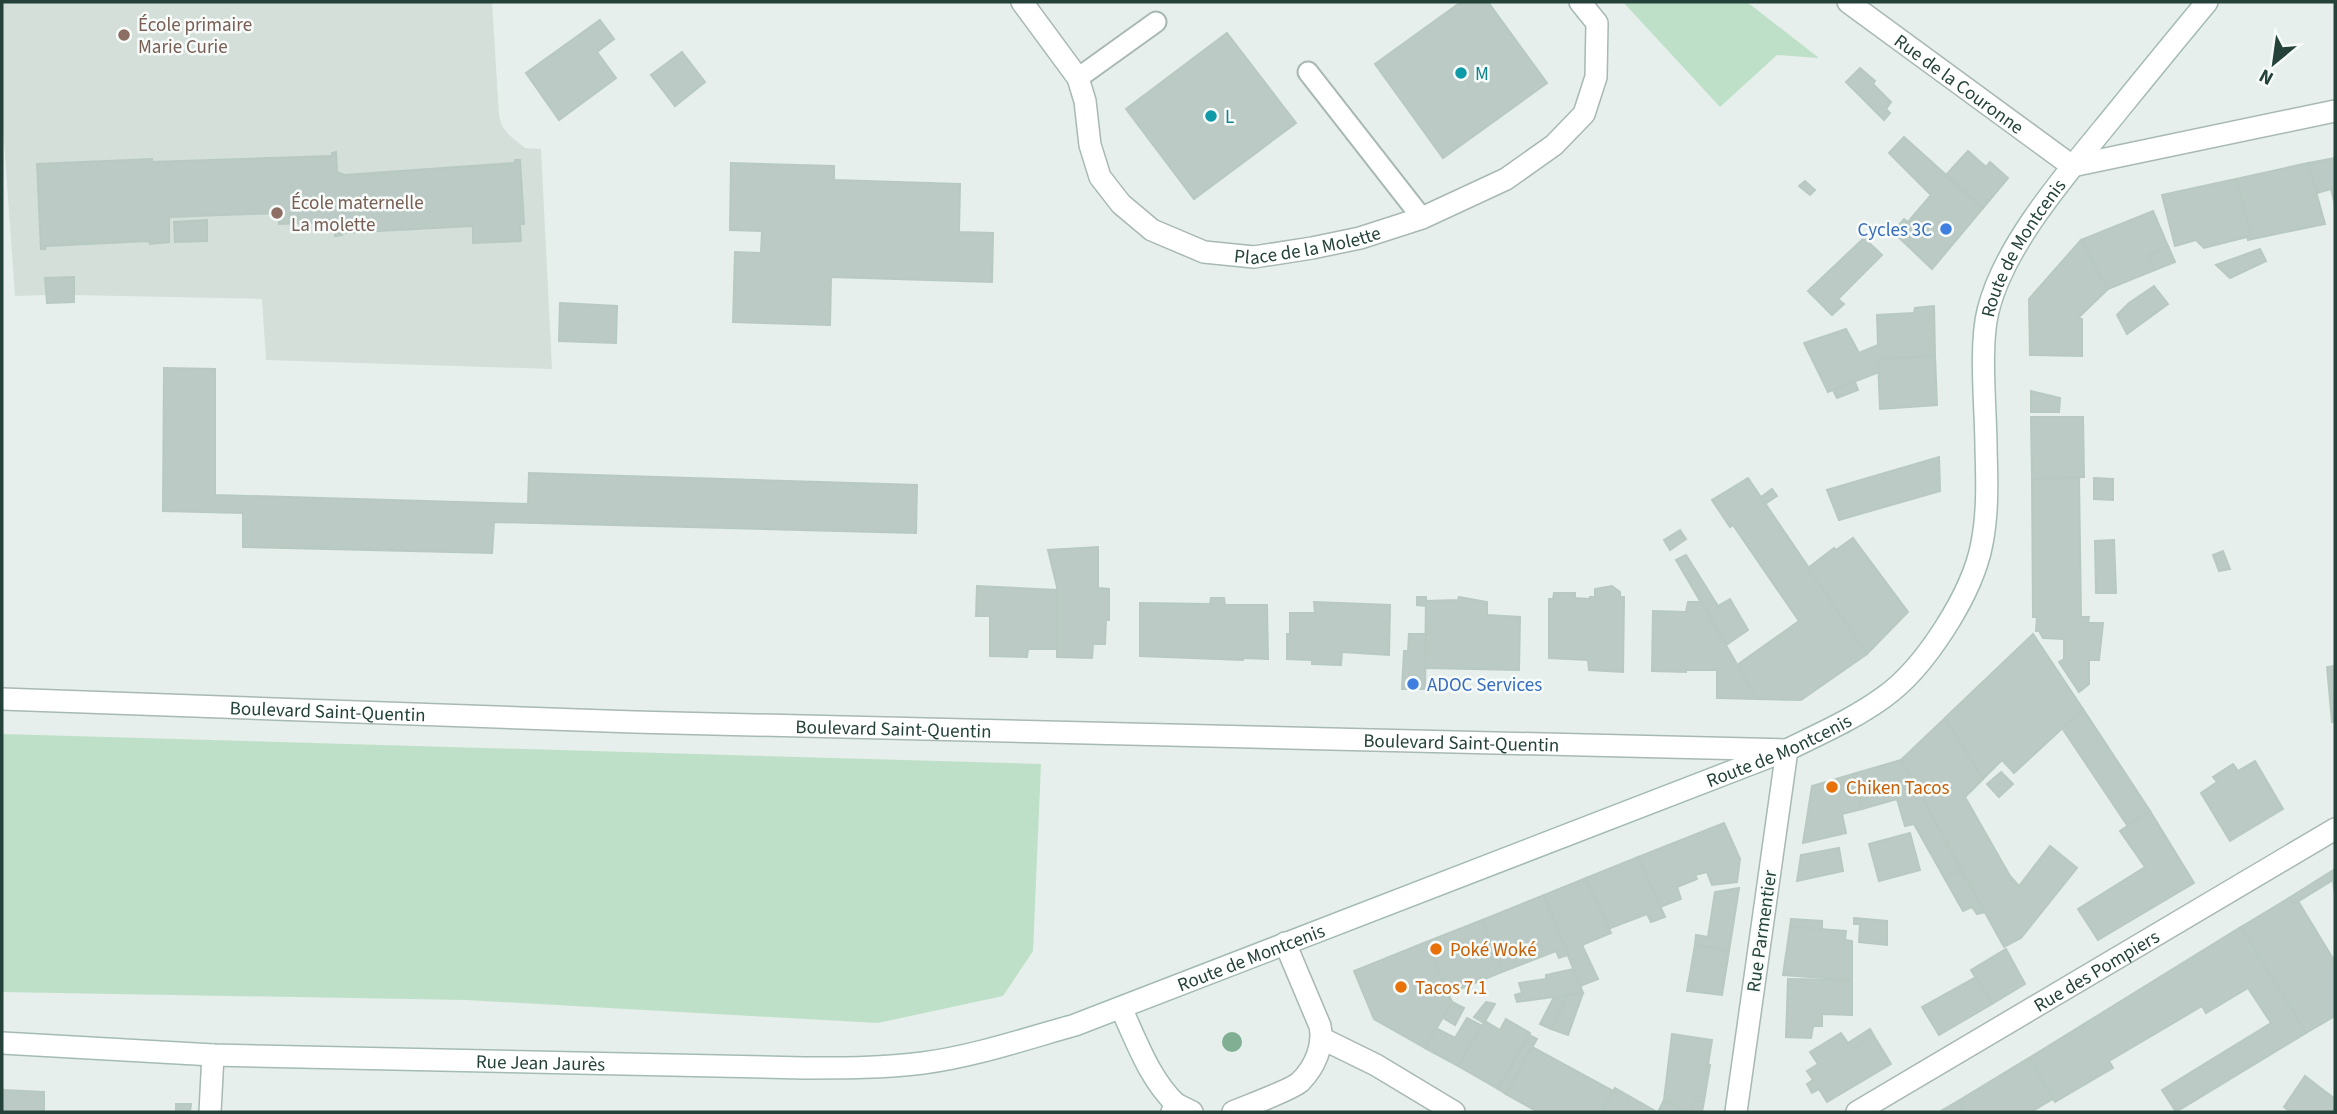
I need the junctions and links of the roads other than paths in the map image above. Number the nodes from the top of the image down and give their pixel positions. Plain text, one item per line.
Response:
1 (1022, 2) edge
2 (1580, 2) edge
3 (1848, 2) edge
4 (2207, 2) edge
5 (1156, 22) dead end
6 (1308, 72) dead end
7 (1078, 78) junction
8 (2335, 111) edge
9 (2072, 166) junction
10 (1422, 218) junction
11 (2, 699) edge
12 (1787, 750) junction
13 (2335, 829) edge
14 (1285, 943) junction
15 (1121, 1008) junction
16 (1075, 1024) joint
17 (1323, 1039) junction
18 (2, 1043) edge
19 (213, 1055) junction
20 (1180, 1110) edge
21 (210, 1112) edge
22 (1234, 1112) edge
23 (1454, 1112) edge
24 (1736, 1112) edge
25 (1857, 1112) edge

1 - 7 street, Place de la Molette
2 - 10 street, Place de la Molette
3 - 9 street, Rue de la Couronne
4 - 9 street, Route de Montcenis
5 - 7 lane
6 - 10 lane
7 - 10 street, Place de la Molette
8 - 9 street, Route de Montcenis
9 - 12 street, Route de Montcenis
11 - 12 street, Boulevard Saint-Quentin
12 - 14 street, Route de Montcenis
12 - 24 street, Rue Parmentier
13 - 25 street, Rue des Pompiers
14 - 15 street, Route de Montcenis
14 - 17 street
15 - 16 street, Route de Montcenis
15 - 20 street
16 - 19 street, Rue Jean Jaurès
17 - 22 street
17 - 23 street
18 - 19 street, Rue Jean Jaurès
19 - 21 street

